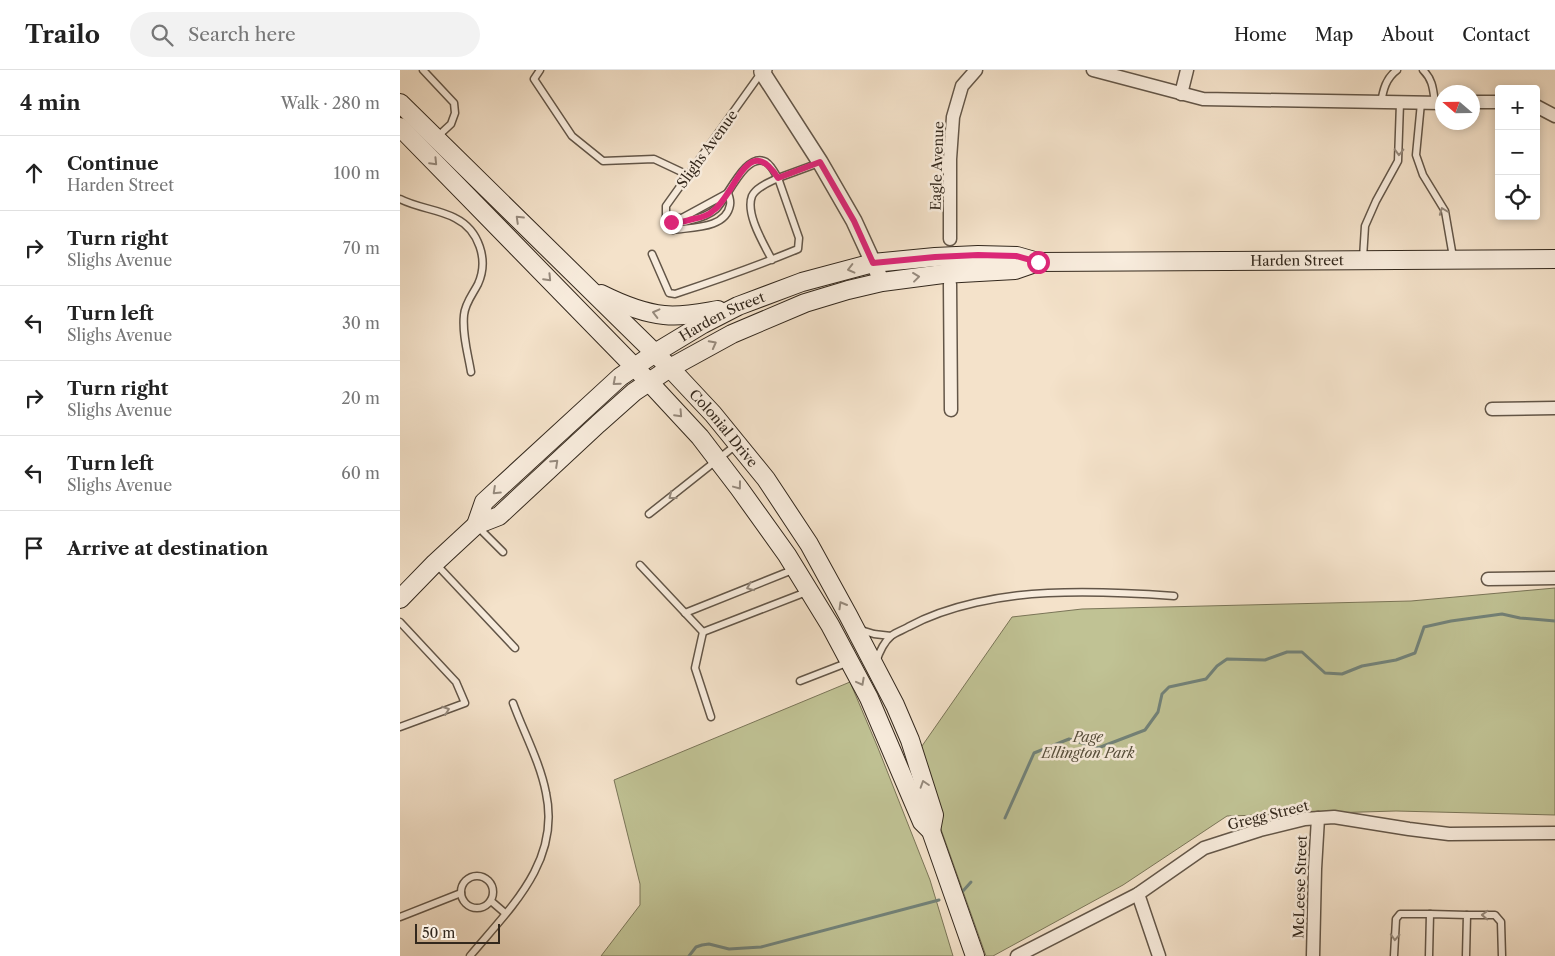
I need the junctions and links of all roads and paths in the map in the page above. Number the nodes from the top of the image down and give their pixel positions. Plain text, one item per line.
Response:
1 (423, 70) edge
2 (540, 70) edge
3 (976, 70) edge
4 (1093, 70) edge
5 (1187, 70) edge
6 (1397, 70) edge
7 (1423, 70) edge
8 (763, 71) edge
9 (1435, 92) edge
10 (1181, 94) junction
11 (1480, 102) edge
12 (1495, 102) edge
13 (400, 103) edge
14 (1381, 103) junction
15 (1400, 103) junction
16 (1435, 103) edge
17 (1421, 104) junction
18 (1540, 108) edge
19 (1555, 116) edge
20 (400, 127) edge
21 (436, 138) junction
22 (820, 162) junction
23 (688, 175) junction
24 (778, 178) junction
25 (728, 193) junction
26 (400, 199) edge
27 (669, 219) junction
28 (950, 239) dead end
29 (652, 254) dead end
30 (1453, 258) junction
31 (1363, 259) junction
32 (1555, 259) edge
33 (772, 260) junction
34 (1038, 262) junction
35 (873, 263) junction
36 (882, 282) junction
37 (950, 287) dead end
38 (592, 290) junction
39 (738, 306) junction
40 (655, 353) junction
41 (634, 367) junction
42 (670, 368) junction
43 (471, 372) dead end
44 (649, 382) junction
45 (1492, 408) dead end
46 (1555, 408) edge
47 (951, 410) dead end
48 (737, 444) junction
49 (718, 460) junction
50 (649, 514) dead end
51 (476, 525) junction
52 (503, 552) dead end
53 (436, 563) junction
54 (640, 565) dead end
55 (796, 569) junction
56 (1555, 578) edge
57 (1488, 579) dead end
58 (809, 591) junction
59 (402, 593) edge
60 (1174, 596) dead end
61 (685, 613) junction
62 (400, 622) edge
63 (854, 626) junction
64 (703, 632) junction
65 (891, 636) junction
66 (515, 648) dead end
67 (850, 662) junction
68 (875, 666) junction
69 (800, 681) dead end
70 (513, 703) dead end
71 (711, 716) dead end
72 (400, 727) edge
73 (1318, 818) junction
74 (931, 831) junction
75 (1555, 832) edge
76 (461, 893) junction
77 (1138, 894) junction
78 (491, 902) junction
79 (505, 913) junction
80 (1430, 914) junction
81 (1467, 915) junction
82 (400, 917) edge
83 (470, 956) edge
84 (975, 956) edge
85 (1017, 956) edge
86 (1159, 956) edge
87 (1313, 956) edge
88 (1394, 956) edge
89 (1429, 956) edge
90 (1466, 956) edge
91 (1502, 956) edge

1 - 21 lane
2 - 23 lane
3 - 28 street, Eagle Avenue
4 - 10 street
5 - 10 street
6 - 14 lane
7 - 9 lane
8 - 22 street, Slighs Avenue
8 - 23 lane, Slighs Avenue
10 - 14 street
11 - 12 street
13 - 21 main road, Colonial Drive
14 - 15 street
15 - 17 street
15 -> 31 lane
16 - 17 street
30 -> 17 lane
18 - 19 street
20 -> 41 main road, Colonial Drive
38 -> 21 main road, Colonial Drive
22 - 24 lane
22 - 35 street, Slighs Avenue
23 - 27 lane, Slighs Avenue
24 - 25 lane
24 - 33 lane
24 - 33 lane
25 - 27 lane
25 - 27 lane
26 - 43 lane
29 - 33 lane
30 - 31 main road, Harden Street
30 - 32 main road, Harden Street
31 - 34 main road, Harden Street
34 - 35 main road, Harden Street
36 -> 34 main road, Harden Street
35 - 36 street, Slighs Avenue
35 -> 39 main road, Harden Street
42 -> 36 main road, Harden Street
37 - 47 street
39 -> 38 main road
38 - 40 main road, Colonial Drive
39 - 40 main road, Harden Street
40 - 41 main road, Harden Street
40 - 42 main road, Colonial Drive
41 - 44 main road, Colonial Drive
41 -> 51 main road, Harden Street
42 - 44 main road, Harden Street
42 - 48 main road, Colonial Drive
44 -> 49 main road, Colonial Drive
51 -> 44 main road, Harden Street
45 - 46 street
48 - 49 lane
63 -> 48 main road, Colonial Drive
49 -> 50 lane
49 -> 55 main road, Colonial Drive
51 - 52 lane
51 - 53 main road, Harden Street
53 - 59 main road, Harden Street
53 - 66 lane
54 - 61 lane
55 - 58 main road, Colonial Drive
55 -> 61 lane
56 - 57 street
58 - 64 lane
58 - 67 main road, Colonial Drive
60 - 65 lane
61 - 64 lane
72 -> 62 lane
63 - 65 lane
63 - 68 main road, Colonial Drive
64 - 71 lane
65 - 68 lane
67 - 69 lane
67 -> 74 main road, Colonial Drive
74 -> 68 main road, Colonial Drive
70 - 79 lane
73 - 75 street, Gregg Street
73 - 77 street, Gregg Street
73 - 87 street, McLeese Street
74 - 84 main road, Colonial Drive
76 - 78 lane
76 - 78 lane
76 - 82 lane
77 - 85 street, Gregg Street
77 - 86 street
78 - 79 lane
79 - 83 lane
80 - 81 lane
80 -> 88 lane
80 - 89 lane
81 - 90 lane
91 -> 81 lane

